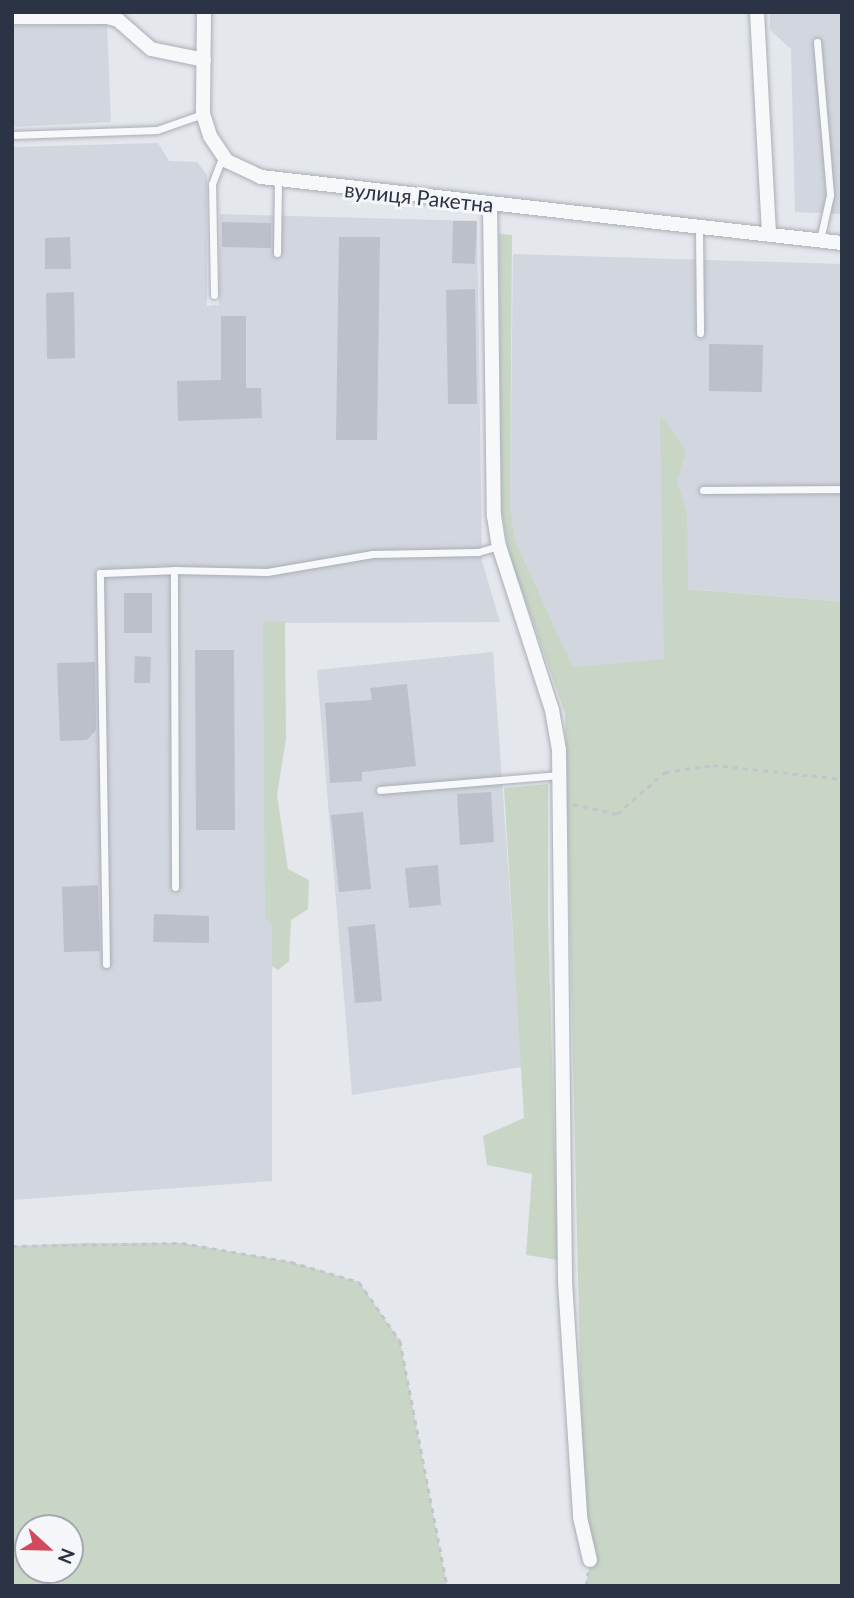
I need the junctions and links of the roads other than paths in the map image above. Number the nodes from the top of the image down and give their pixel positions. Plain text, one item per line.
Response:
1 (204, 12) edge
2 (757, 12) edge
3 (12, 17) edge
4 (817, 42) dead end
5 (204, 61) junction
6 (204, 114) junction
7 (12, 135) edge
8 (223, 156) junction
9 (278, 181) junction
10 (490, 204) junction
11 (699, 230) junction
12 (769, 232) junction
13 (820, 240) junction
14 (842, 243) edge
15 (277, 253) dead end
16 (214, 295) dead end
17 (700, 333) dead end
18 (842, 489) edge
19 (703, 490) dead end
20 (499, 546) junction
21 (174, 570) junction
22 (559, 774) junction
23 (380, 790) dead end
24 (175, 887) dead end
25 (106, 964) dead end
26 (590, 1560) dead end

1 - 5 street
2 - 12 street
3 - 5 street
4 - 13 lane
5 - 6 street
6 - 7 lane
6 - 8 street
8 - 9 street, вулиця Ракетна
8 - 16 lane
9 - 10 street, вулиця Ракетна
9 - 15 lane
10 - 11 street, вулиця Ракетна
10 - 20 street
11 - 12 street, вулиця Ракетна
11 - 17 lane
12 - 13 street, вулиця Ракетна
13 - 14 street, вулиця Ракетна
18 - 19 lane
20 - 21 lane
20 - 22 street
21 - 24 lane
21 - 25 lane
22 - 23 lane
22 - 26 street

